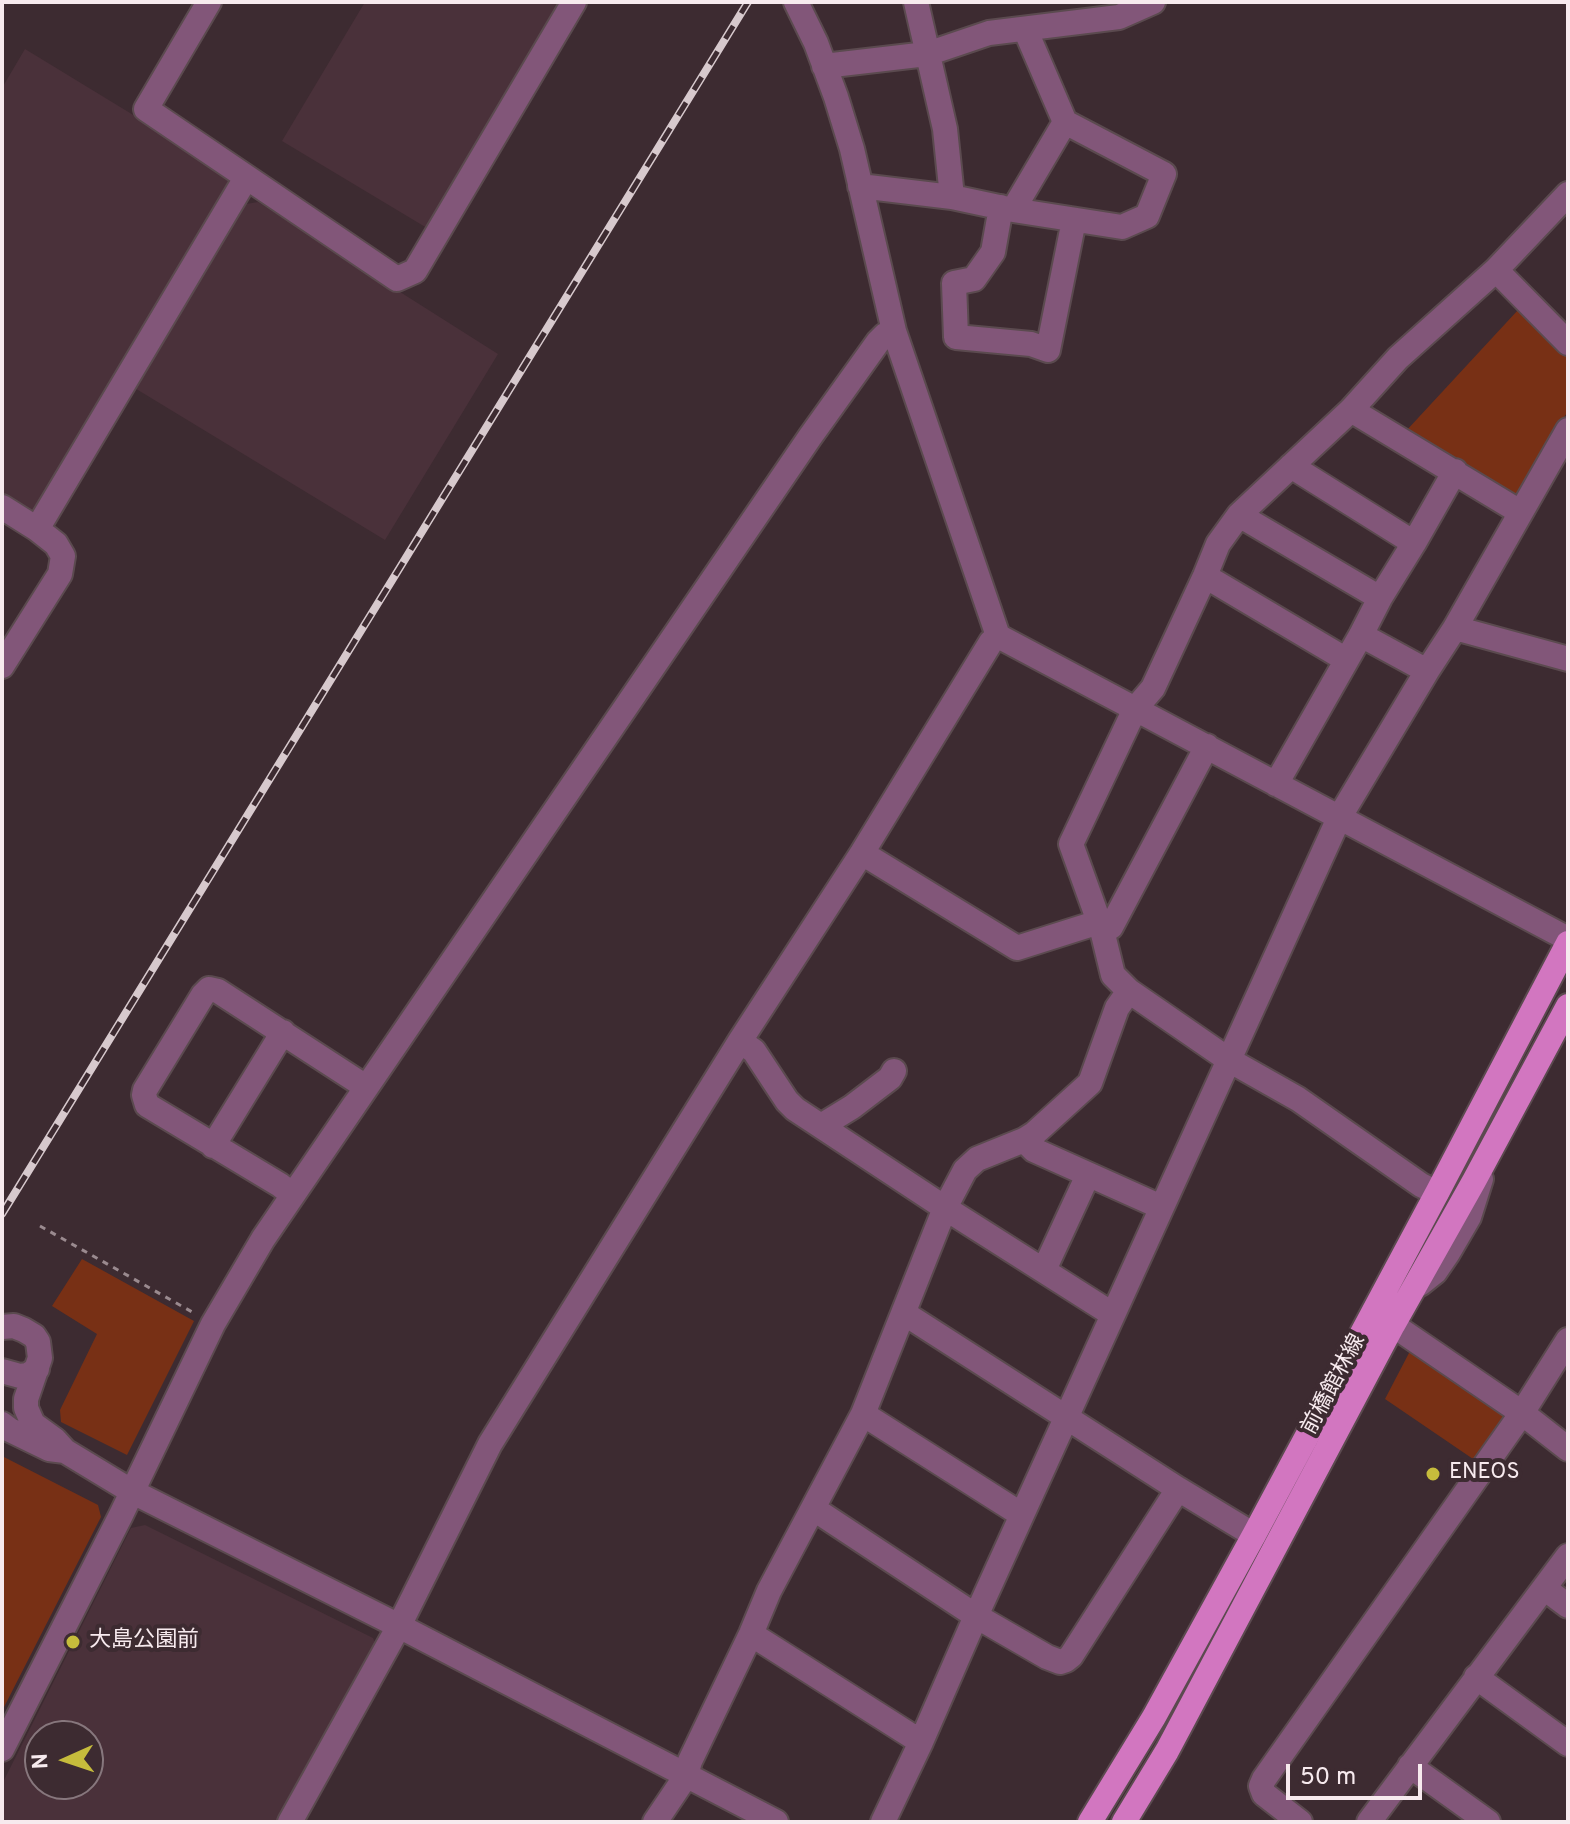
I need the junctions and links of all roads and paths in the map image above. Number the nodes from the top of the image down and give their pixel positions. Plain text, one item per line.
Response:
1 (209, 2) edge
2 (574, 2) edge
3 (796, 2) edge
4 (916, 2) edge
5 (1153, 2) edge
6 (1025, 29) junction
7 (927, 54) junction
8 (824, 66) junction
9 (1065, 122) junction
10 (246, 178) junction
11 (860, 186) junction
12 (1568, 194) edge
13 (952, 197) junction
14 (1007, 209) junction
15 (1074, 220) junction
16 (1496, 270) junction
17 (894, 331) junction
18 (1567, 339) edge
19 (1351, 410) junction
20 (1568, 430) edge
21 (1291, 466) junction
22 (1455, 471) junction
23 (2, 507) edge
24 (1520, 512) junction
25 (1239, 515) junction
26 (37, 529) junction
27 (1414, 543) junction
28 (1205, 576) junction
29 (1380, 598) junction
30 (1455, 628) junction
31 (1361, 635) junction
32 (998, 636) junction
33 (1345, 659) junction
34 (1568, 659) edge
35 (2, 666) edge
36 (1427, 671) junction
37 (1135, 709) junction
38 (1207, 746) junction
39 (1276, 784) junction
40 (1339, 818) junction
41 (862, 853) junction
42 (1100, 926) junction
43 (1568, 941) edge
44 (1129, 991) junction
45 (1568, 1006) edge
46 (283, 1032) junction
47 (740, 1041) junction
48 (1229, 1060) junction
49 (894, 1071) dead end
50 (366, 1087) junction
51 (821, 1126) junction
52 (1024, 1140) junction
53 (213, 1146) junction
54 (1088, 1175) junction
55 (1437, 1193) junction
56 (293, 1195) junction
57 (1161, 1207) junction
58 (945, 1208) junction
59 (40, 1226) dead end
60 (1044, 1270) junction
61 (904, 1314) junction
62 (1112, 1314) junction
63 (213, 1324) junction
64 (1393, 1325) junction
65 (2, 1327) edge
66 (1568, 1340) edge
67 (37, 1369) junction
68 (2, 1371) edge
69 (1522, 1413) junction
70 (863, 1414) junction
71 (1067, 1417) junction
72 (2, 1424) edge
73 (1568, 1449) edge
74 (65, 1451) junction
75 (1178, 1489) junction
76 (131, 1491) junction
77 (814, 1509) junction
78 (1022, 1515) junction
79 (1254, 1535) junction
80 (1568, 1556) edge
81 (1544, 1588) junction
82 (1568, 1606) edge
83 (976, 1616) junction
84 (399, 1626) junction
85 (751, 1634) junction
86 (1476, 1677) junction
87 (921, 1742) junction
88 (1568, 1744) edge
89 (2, 1749) edge
90 (1410, 1766) junction
91 (686, 1776) junction
92 (290, 1822) edge
93 (655, 1822) edge
94 (776, 1822) edge
95 (883, 1822) edge
96 (1090, 1822) edge
97 (1124, 1822) edge
98 (1300, 1822) edge
99 (1369, 1822) edge
100 (1488, 1822) edge

1 - 10 street
2 - 10 street
3 - 8 street
4 - 7 street
5 - 6 street
6 - 7 street
6 - 9 street
7 - 8 street
7 - 13 street
8 - 11 street
9 - 14 street
9 - 15 street
10 - 26 street
11 - 13 street
11 - 17 street
12 - 16 street
13 - 14 street
14 - 15 street
14 - 15 street
16 - 18 street
16 - 19 street
17 - 32 street
17 - 50 street
19 - 21 street
19 - 22 street
20 - 24 street
21 - 25 street
21 - 27 street
22 - 24 street
22 - 27 street
23 - 26 street
24 - 30 street
25 - 28 street
25 - 29 street
26 - 35 street
27 - 29 street
28 - 33 street
28 - 37 street
29 - 31 street
30 - 34 street
30 - 36 street
31 - 33 street
31 - 36 street
32 - 37 street
32 - 41 street
33 - 39 street
36 - 40 street
37 - 38 street
37 - 42 street
38 - 39 street
38 - 42 street
39 - 40 street
40 - 43 street
40 - 48 street
41 - 42 street
41 - 47 street
42 - 44 street
43 - 55 main road, 前橋館林線
44 - 48 street
44 - 52 street
45 - 64 main road, 前橋館林線
46 - 50 street
46 - 53 street
46 - 53 street
47 - 51 street
47 - 84 street
48 - 55 street
48 - 57 street
49 - 51 street
50 - 56 street
51 - 58 street
52 - 54 street
52 - 58 street
53 - 56 street
54 - 57 street
54 - 60 street
55 - 79 main road, 前橋館林線
56 - 63 street
57 - 62 street
58 - 60 street
58 - 61 street
59 - 63 path
60 - 62 street
61 - 70 street
61 - 71 street
62 - 71 street
63 - 76 street
64 - 69 street
64 - 97 main road, 前橋館林線
65 - 67 street
66 - 69 street
67 - 68 street
67 - 74 street
69 - 73 street
69 - 98 street
70 - 77 street
70 - 78 street
71 - 75 street
71 - 78 street
72 - 74 street
74 - 76 street
75 - 79 street
75 - 83 street
76 - 84 street
76 - 89 street
77 - 83 street
77 - 85 street
78 - 83 street
79 - 96 main road, 前橋館林線
80 - 81 street
81 - 82 street
81 - 86 street
83 - 87 street
84 - 91 street
84 - 92 street
85 - 87 street
85 - 91 street
86 - 88 street
86 - 90 street
87 - 95 street
90 - 99 street
90 - 100 street
91 - 93 street
91 - 94 street

